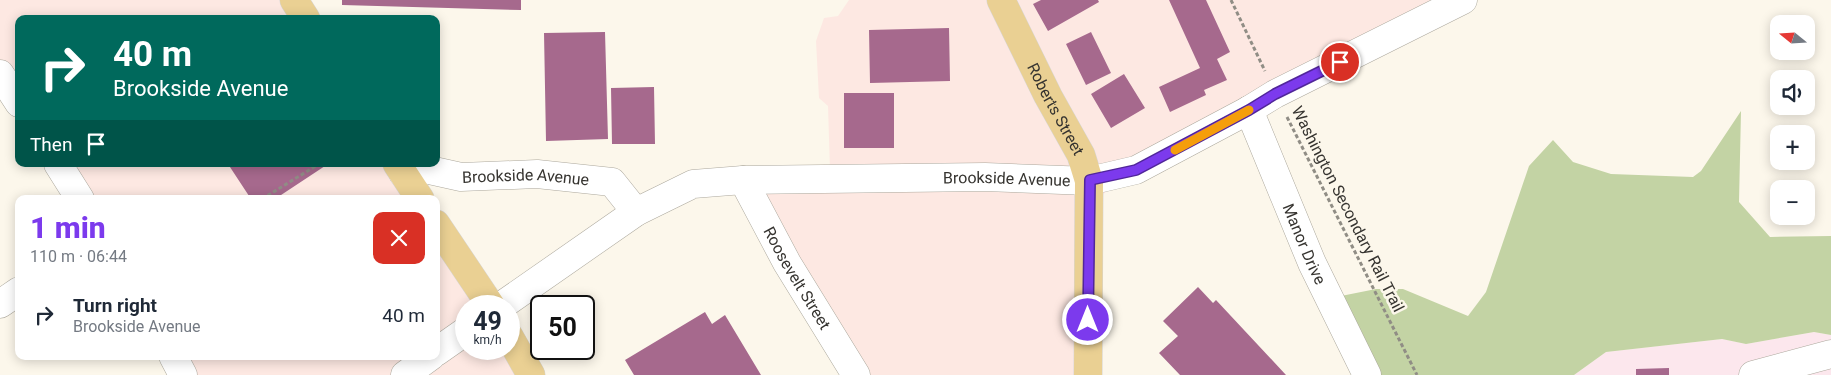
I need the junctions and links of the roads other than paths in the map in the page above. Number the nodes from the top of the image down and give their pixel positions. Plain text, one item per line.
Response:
1 (294, 0) edge
2 (1001, 0) edge
3 (1463, 0) edge
4 (303, 15) edge
5 (0, 74) edge
6 (15, 97) edge
7 (1249, 110) junction
8 (60, 167) edge
9 (400, 168) edge
10 (744, 180) junction
11 (1090, 180) junction
12 (77, 195) edge
13 (417, 195) edge
14 (636, 212) junction
15 (440, 230) edge
16 (15, 295) edge
17 (484, 295) edge
18 (517, 295) edge
19 (0, 304) edge
20 (455, 339) edge
21 (440, 349) edge
22 (1831, 354) edge
23 (520, 356) edge
24 (175, 360) edge
25 (426, 360) edge
26 (183, 375) edge
27 (405, 375) edge
28 (531, 375) edge
29 (856, 375) edge
30 (1088, 375) edge
31 (1367, 375) edge
32 (1753, 375) edge

1 - 4 main road
2 - 11 main road, Roberts Street
3 - 7 street, Brookside Avenue
5 - 6 street
7 - 11 street, Brookside Avenue
7 - 31 street, Manor Drive
8 - 12 street
9 - 13 main road
9 - 14 street, Brookside Avenue
10 - 11 street, Brookside Avenue
10 - 14 street, Brookside Avenue
10 - 29 street, Roosevelt Street
11 - 30 main road, Roberts Street
14 - 18 street, Brookside Avenue
15 - 17 main road
16 - 19 street
20 - 21 street
22 - 32 street
23 - 28 main road
24 - 26 street
25 - 27 street

